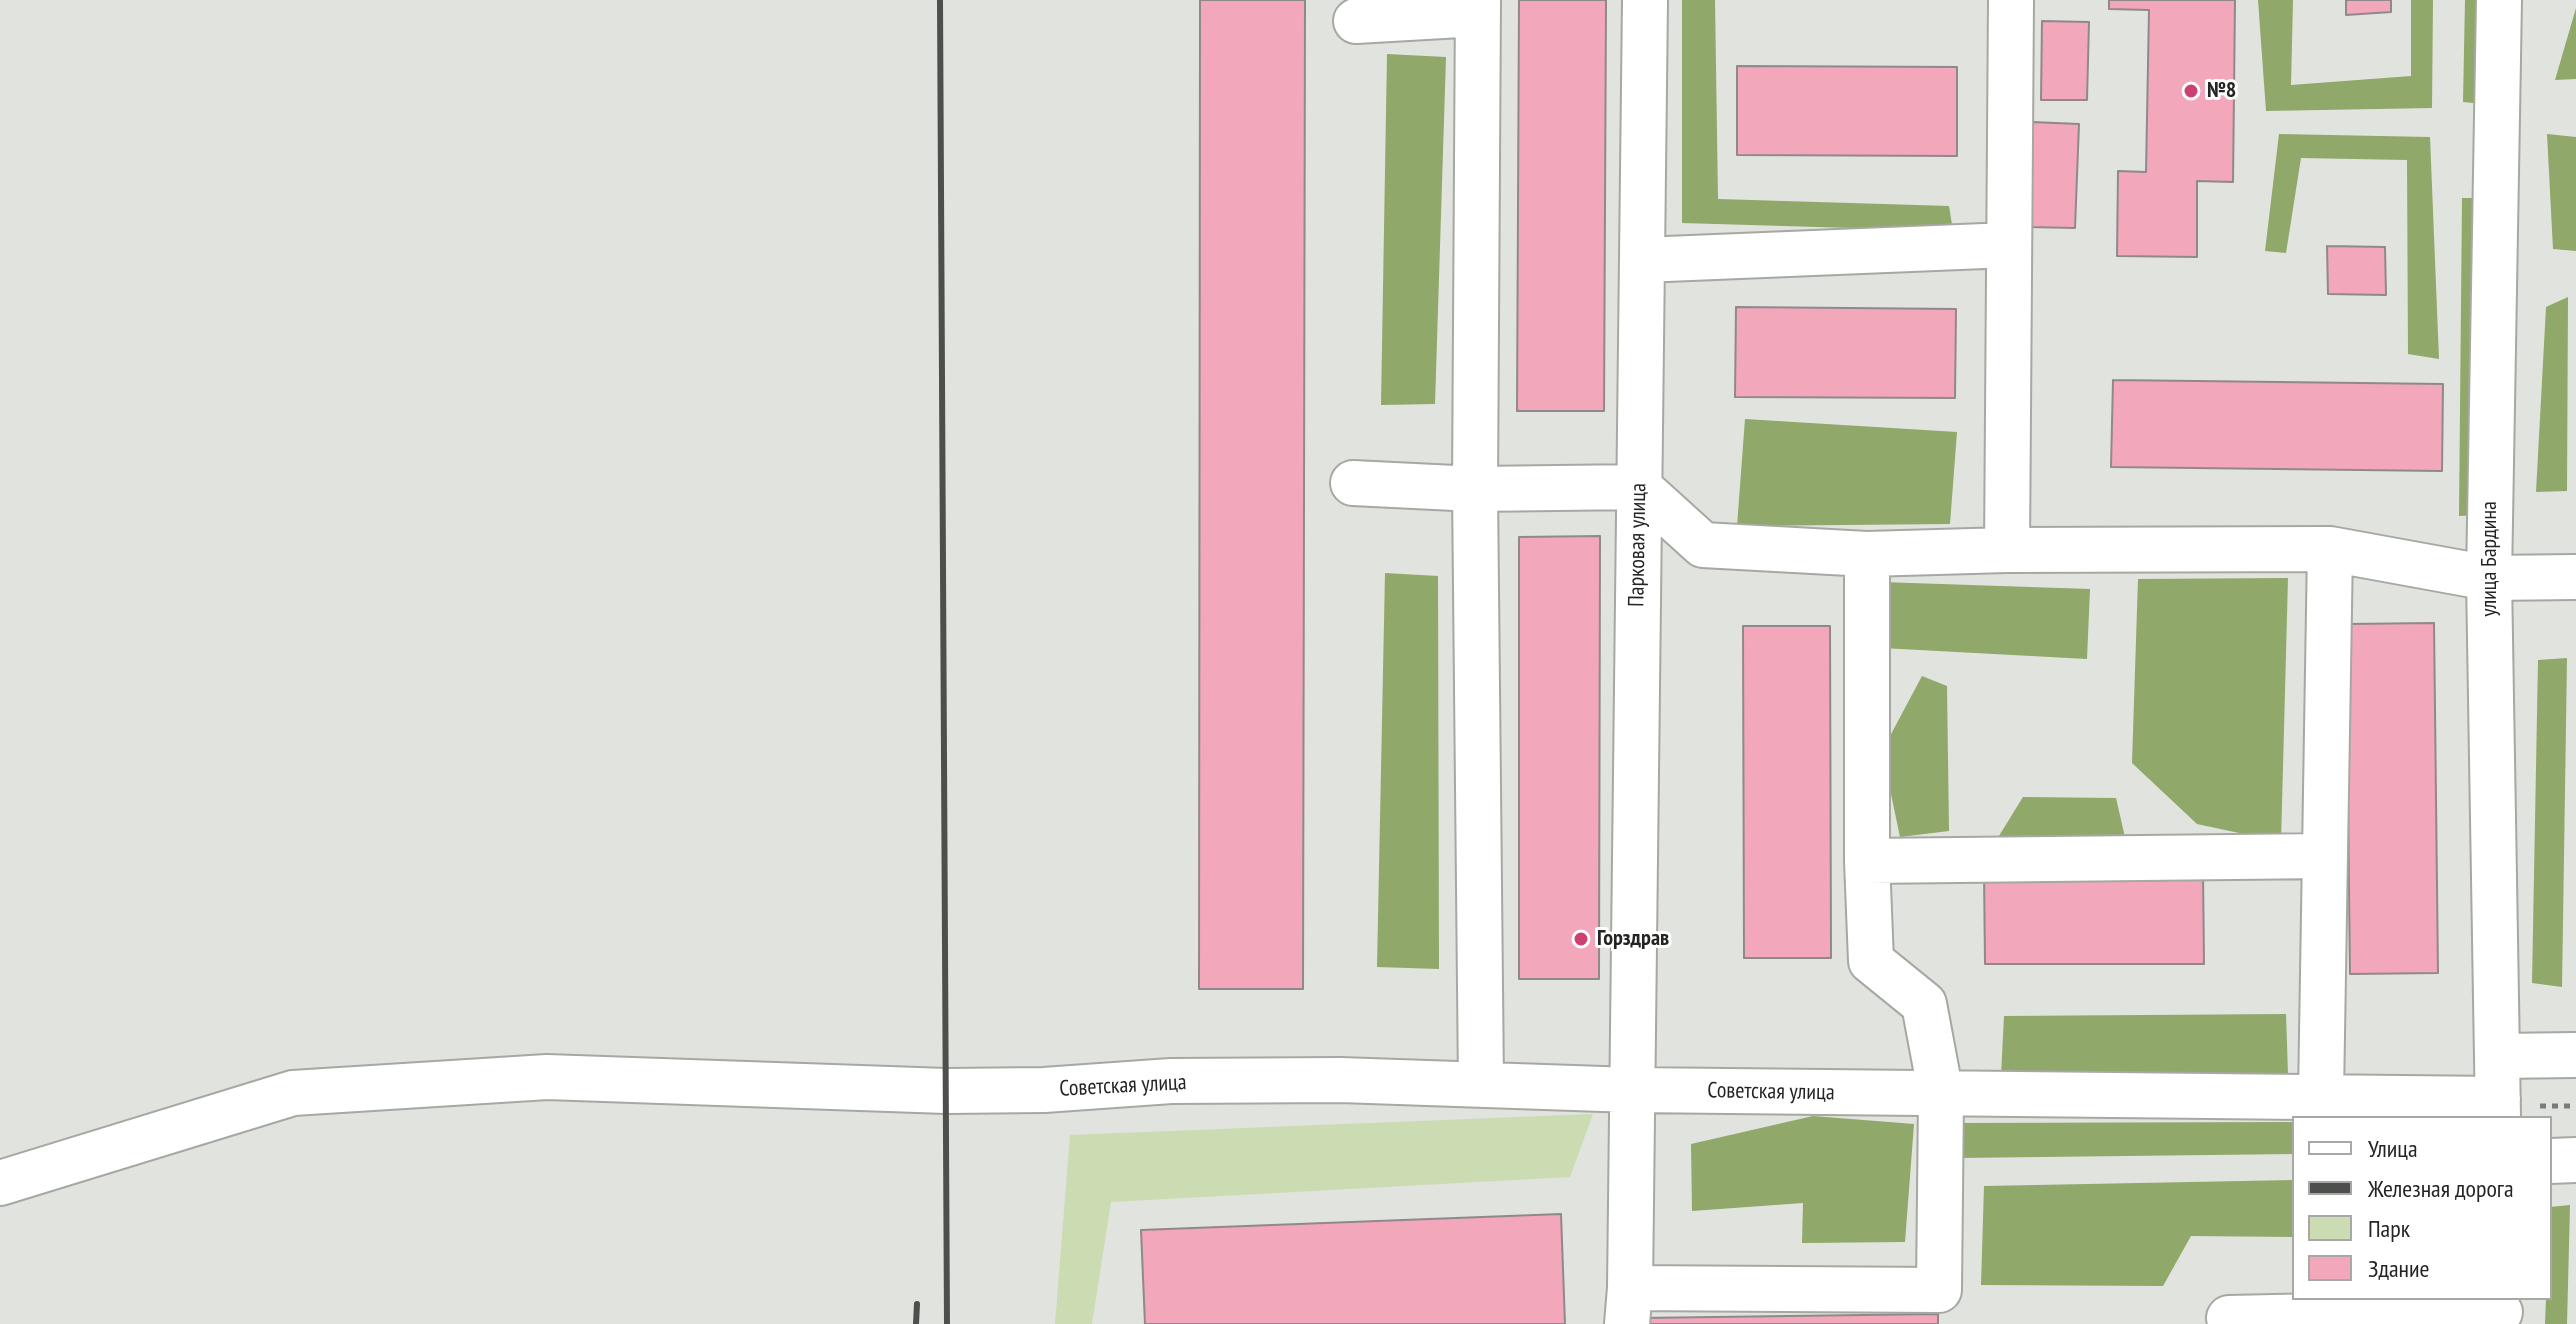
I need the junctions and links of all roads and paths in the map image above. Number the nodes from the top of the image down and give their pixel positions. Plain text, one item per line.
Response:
1 (1645, 0) edge
2 (2011, 0) edge
3 (2499, 0) edge
4 (1478, 7) edge
5 (1356, 21) dead end
6 (2009, 245) junction
7 (1642, 260) junction
8 (1353, 483) dead end
9 (1639, 487) junction
10 (1475, 489) junction
11 (2330, 549) junction
12 (2007, 550) junction
13 (1867, 554) junction
14 (2576, 577) edge
15 (2489, 578) junction
16 (2325, 856) junction
17 (1867, 861) junction
18 (2576, 1055) edge
19 (2497, 1056) junction
20 (1481, 1084) junction
21 (1632, 1090) junction
22 (1941, 1095) junction
23 (2321, 1095) junction
24 (2576, 1106) edge
25 (2512, 1108) edge
26 (2576, 1160) edge
27 (2552, 1161) edge
28 (0, 1183) edge
29 (1628, 1306) edge
30 (2500, 1311) edge
31 (2229, 1318) dead end

1 - 7 street, Парковая улица
2 - 6 street
3 - 15 street, улица Бардина
4 - 5 street
4 - 10 street
6 - 7 street
6 - 12 street
7 - 9 street, Парковая улица
8 - 10 street
9 - 10 street
9 - 13 street
9 - 21 street, Парковая улица
10 - 20 street
11 - 12 street
11 - 15 street
11 - 16 street
12 - 13 street
13 - 17 street
14 - 15 street
15 - 19 street, улица Бардина
16 - 17 street
16 - 23 street
17 - 22 street
18 - 19 street
19 - 25 street, улица Бардина
20 - 21 street, Советская улица
20 - 28 street, Советская улица
21 - 22 street, Советская улица
21 - 29 street, Парковая улица
22 - 23 street, Советская улица
22 - 29 street
23 - 25 street, Советская улица
24 - 25 path
26 - 27 street
30 - 31 street

